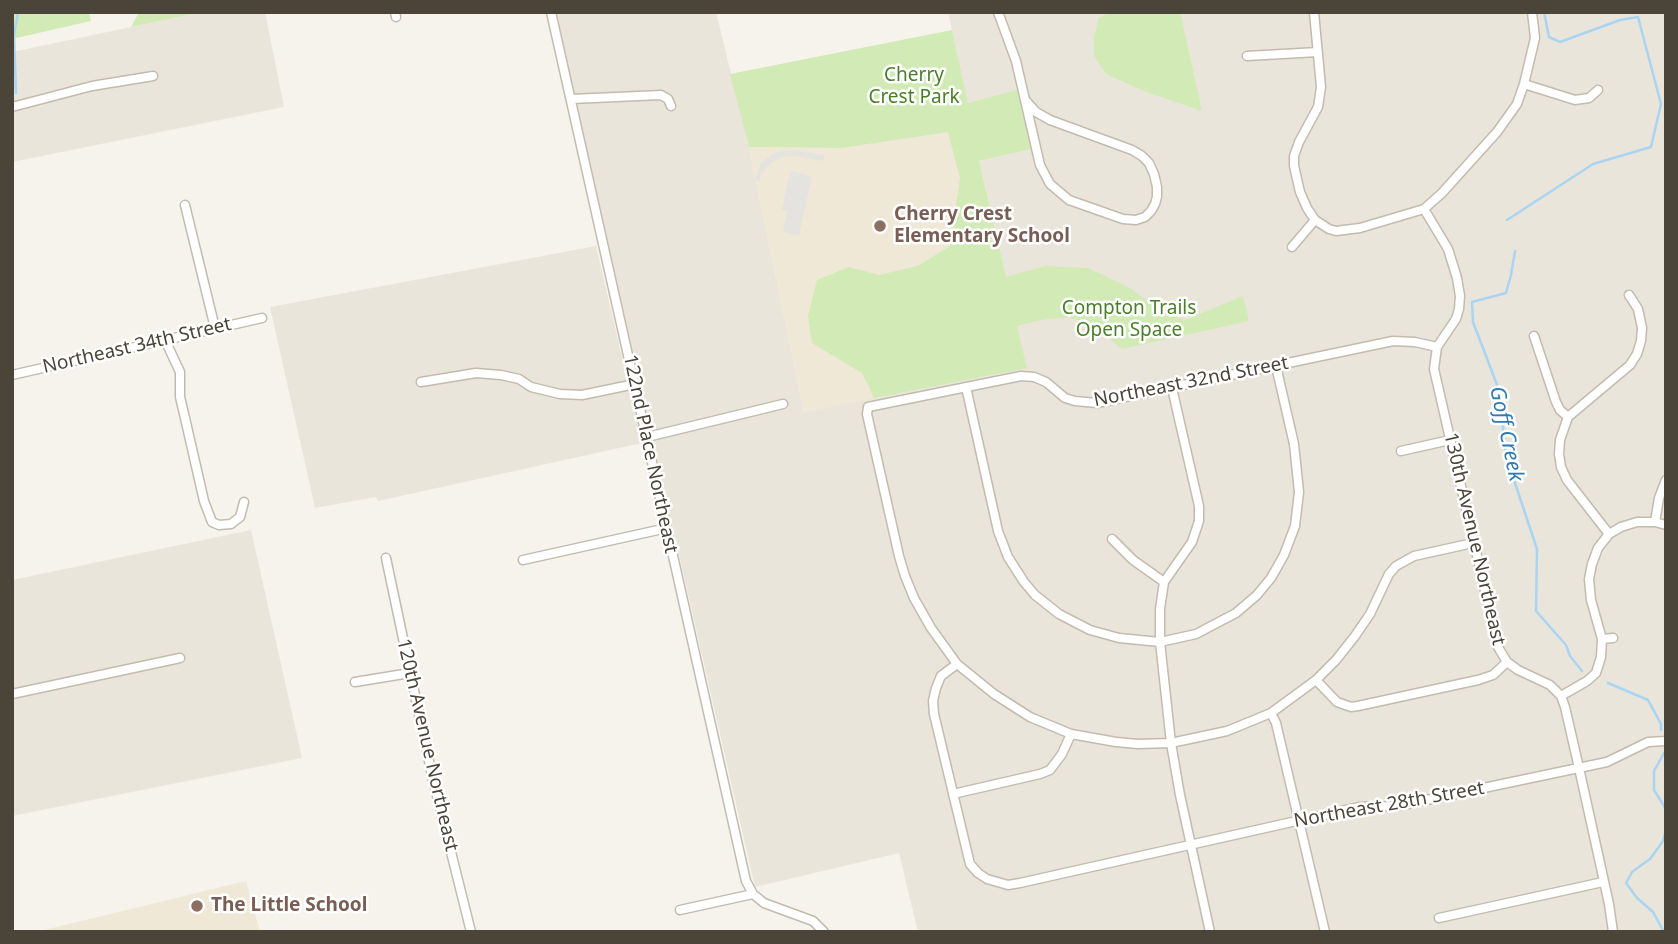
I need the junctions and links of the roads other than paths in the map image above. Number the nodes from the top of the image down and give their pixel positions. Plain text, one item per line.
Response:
1 (551, 12) edge
2 (998, 12) edge
3 (1314, 12) edge
4 (1532, 12) edge
5 (1318, 52) junction
6 (1247, 56) dead end
7 (153, 76) dead end
8 (1524, 84) junction
9 (1598, 90) dead end
10 (571, 99) junction
11 (1027, 102) junction
12 (671, 106) dead end
13 (12, 107) edge
14 (1051, 120) junction
15 (1033, 136) junction
16 (185, 205) dead end
17 (1424, 209) junction
18 (1315, 220) junction
19 (1292, 247) dead end
20 (1629, 295) dead end
21 (262, 318) dead end
22 (215, 328) junction
23 (1534, 336) dead end
24 (165, 340) junction
25 (1437, 347) junction
26 (1276, 366) junction
27 (12, 375) edge
28 (421, 382) dead end
29 (635, 384) junction
30 (966, 387) junction
31 (1172, 388) junction
32 (783, 404) dead end
33 (1568, 417) junction
34 (647, 437) junction
35 (1450, 440) junction
36 (1401, 451) dead end
37 (1666, 480) edge
38 (244, 502) dead end
39 (1655, 522) junction
40 (1666, 525) edge
41 (667, 528) junction
42 (1609, 534) junction
43 (1112, 539) dead end
44 (1473, 543) junction
45 (386, 558) dead end
46 (523, 560) dead end
47 (1164, 582) junction
48 (1613, 638) dead end
49 (1602, 639) junction
50 (1160, 642) junction
51 (180, 658) dead end
52 (1507, 662) junction
53 (957, 664) junction
54 (410, 673) junction
55 (1317, 680) junction
56 (355, 682) dead end
57 (12, 694) edge
58 (1561, 696) junction
59 (1271, 713) junction
60 (1070, 734) junction
61 (1666, 741) edge
62 (1171, 743) junction
63 (1579, 768) junction
64 (953, 794) junction
65 (1299, 821) junction
66 (1191, 845) junction
67 (1603, 882) junction
68 (753, 894) junction
69 (680, 911) dead end
70 (1438, 918) dead end
71 (471, 932) edge
72 (824, 932) edge
73 (1210, 932) edge
74 (1325, 932) edge
75 (1613, 932) edge

1 - 10 street, 122nd Place Northeast
2 - 11 street
3 - 5 street
4 - 8 street
5 - 6 street
5 - 18 street
7 - 13 street
8 - 9 street
8 - 17 street
10 - 12 street
10 - 29 street, 122nd Place Northeast
11 - 14 street
11 - 15 street
14 - 15 street
14 - 15 street
16 - 22 street
17 - 18 street
17 - 25 street
18 - 19 street
20 - 33 street
21 - 22 street, Northeast 34th Street
22 - 24 street, Northeast 34th Street
23 - 33 street
24 - 27 street, Northeast 34th Street
24 - 38 street
25 - 26 street, Northeast 32nd Street
25 - 35 street, 130th Avenue Northeast
26 - 31 street, Northeast 32nd Street
26 - 50 street
28 - 29 street
29 - 34 street, 122nd Place Northeast
30 - 31 street, Northeast 32nd Street
30 - 50 street
30 - 53 street, Northeast 32nd Street
31 - 47 street
32 - 34 street
33 - 42 street
34 - 41 street, 122nd Place Northeast
35 - 36 street
35 - 44 street, 130th Avenue Northeast
37 - 39 street
39 - 40 street
39 - 42 street
41 - 46 street
41 - 68 street, 122nd Place Northeast
42 - 49 street
43 - 47 street
44 - 52 street, 130th Avenue Northeast
44 - 55 street
45 - 54 street, 120th Avenue Northeast
47 - 50 street
48 - 49 street
49 - 58 street
50 - 62 street
51 - 57 street
52 - 55 street
52 - 58 street, 130th Avenue Northeast
53 - 60 street
53 - 64 street
54 - 56 street
54 - 71 street, 120th Avenue Northeast
55 - 59 street
58 - 63 street
59 - 62 street
59 - 65 street
60 - 62 street
60 - 64 street
61 - 63 street, Northeast 28th Street
62 - 66 street
63 - 65 street, Northeast 28th Street
63 - 67 street
64 - 66 street, Northeast 28th Street
65 - 66 street, Northeast 28th Street
65 - 74 street
66 - 73 street
67 - 70 street
67 - 75 street
68 - 69 street
68 - 72 street

